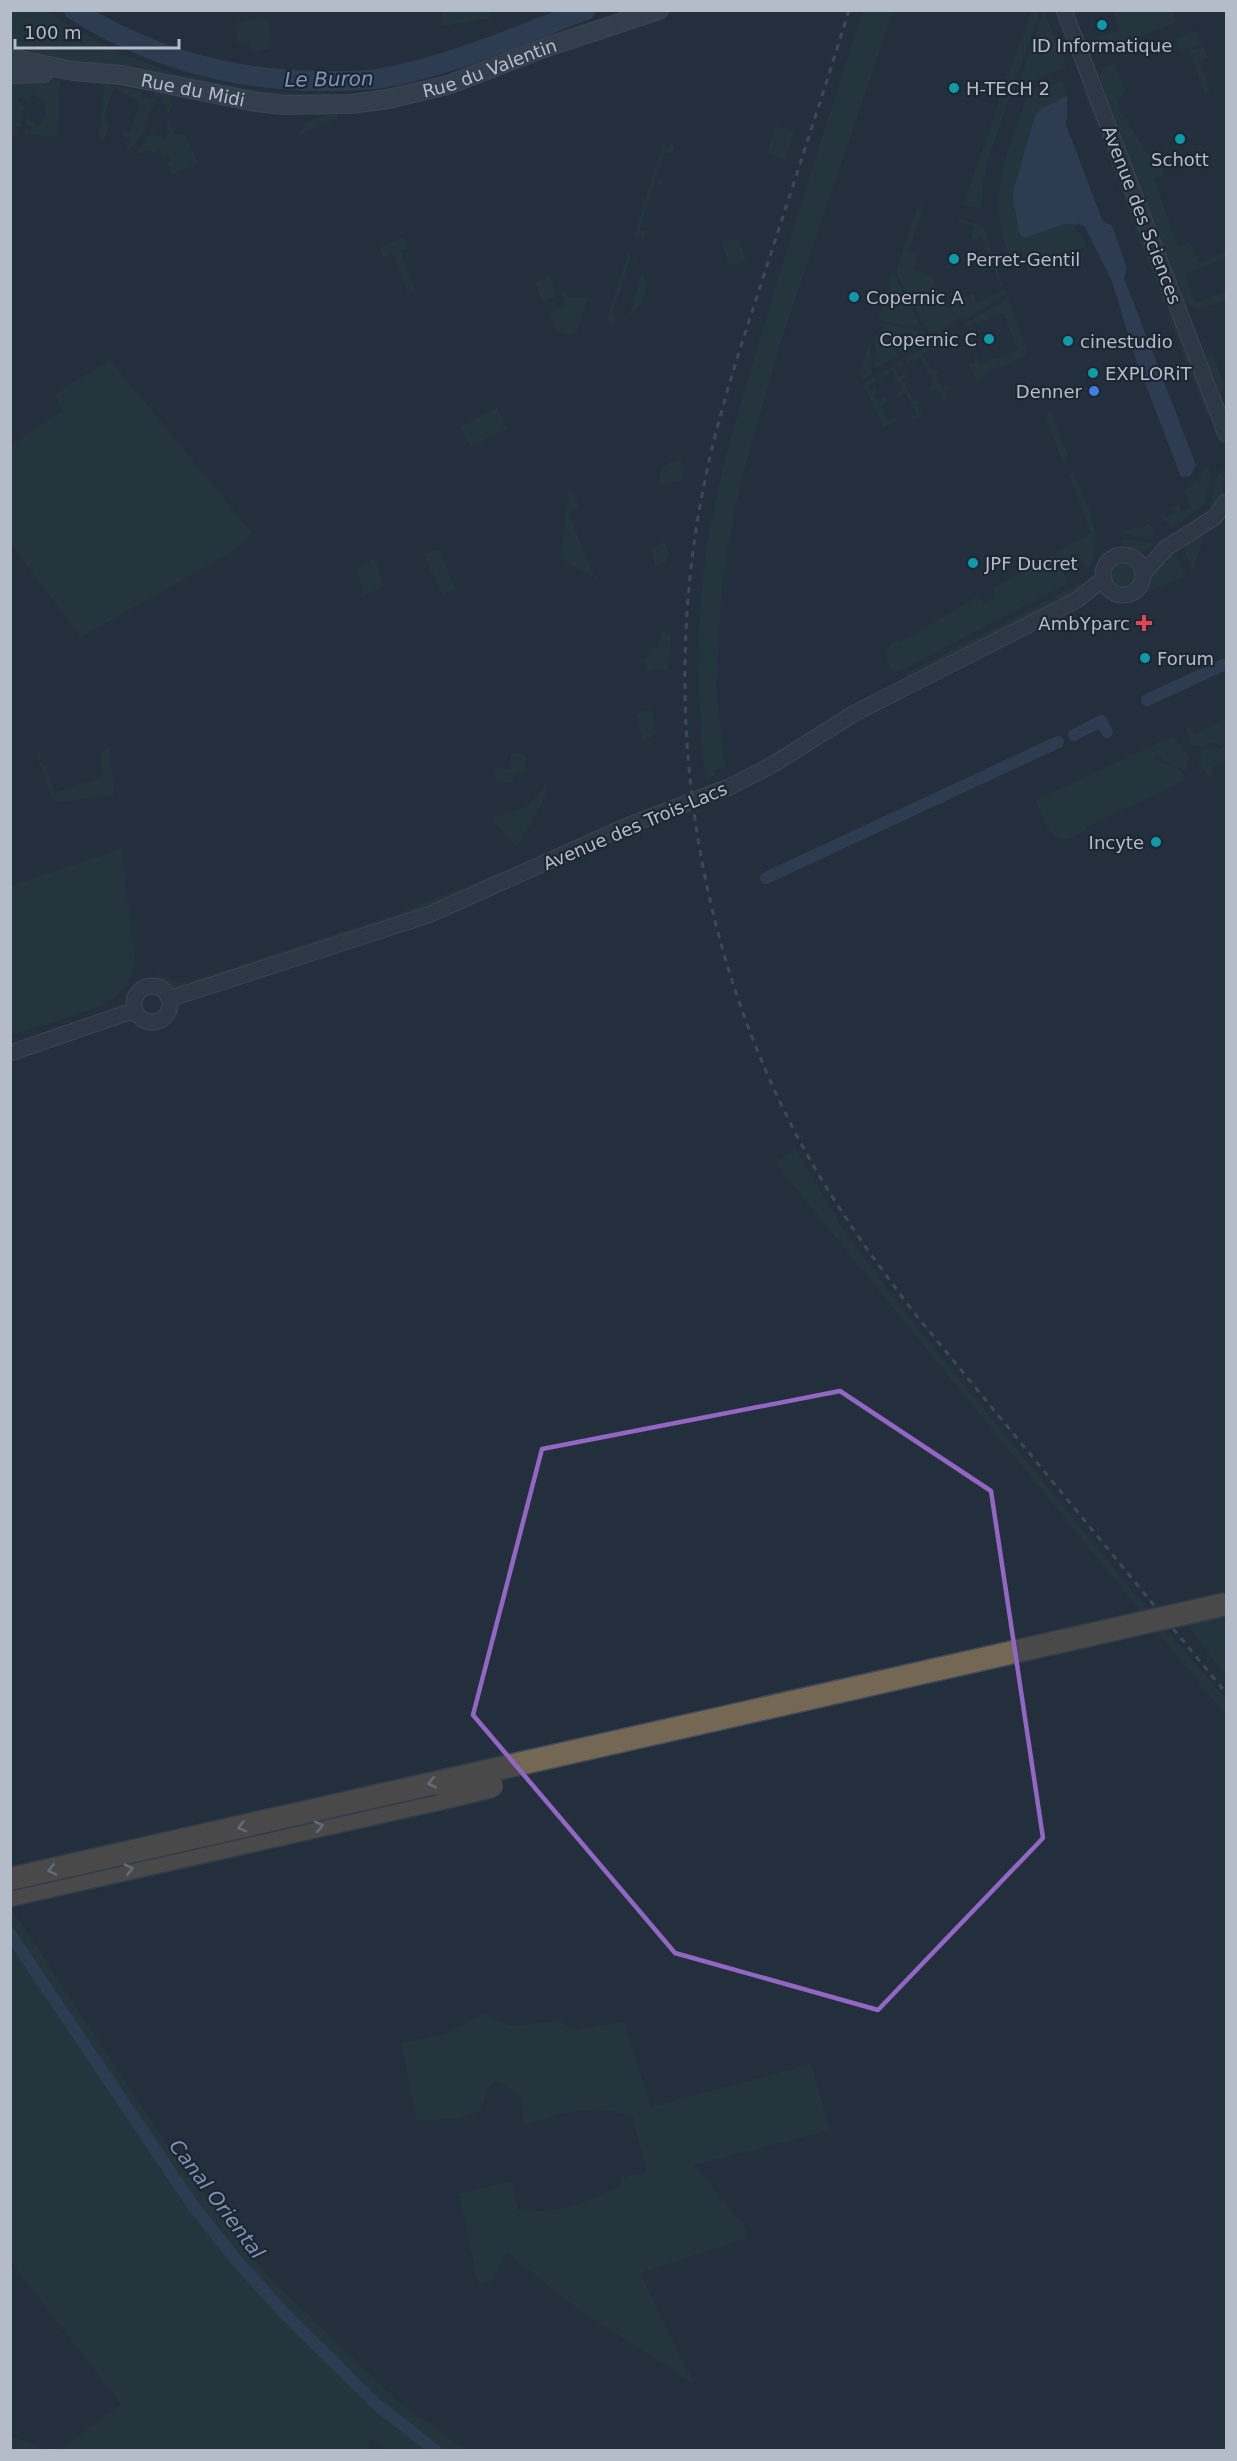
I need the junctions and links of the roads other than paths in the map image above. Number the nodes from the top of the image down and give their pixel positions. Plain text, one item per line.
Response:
1 (659, 10) edge
2 (1064, 10) edge
3 (10, 58) edge
4 (73, 71) junction
5 (10, 74) edge
6 (315, 106) joint
7 (1223, 427) edge
8 (1227, 447) edge
9 (1227, 502) edge
10 (1221, 517) edge
11 (1166, 549) junction
12 (1133, 557) junction
13 (1143, 574) junction
14 (1104, 578) junction
15 (1113, 592) junction
16 (1077, 600) junction
17 (169, 999) junction
18 (135, 1010) junction
19 (10, 1053) edge
20 (1227, 1604) edge
21 (1227, 1619) edge
22 (10, 1879) edge
23 (10, 1896) edge

1 - 6 main road, Rue du Valentin
2 - 7 street, Avenue des Sciences
3 - 4 main road, Rue du Midi
4 - 5 main road, Rue du Midi
4 - 6 main road, Rue du Midi
7 - 8 street, Avenue des Sciences
9 - 10 street
10 - 11 street
11 - 12 street
11 - 13 street
12 - 13 street
12 - 14 street
13 - 15 street
14 - 15 street
14 - 16 street, Avenue des Trois-Lacs
15 - 16 street, Avenue des Trois-Lacs
16 - 17 street, Avenue des Trois-Lacs
17 - 18 street
17 - 18 street
18 - 19 street
20 -> 22 highway, bridge
23 -> 21 highway, bridge

